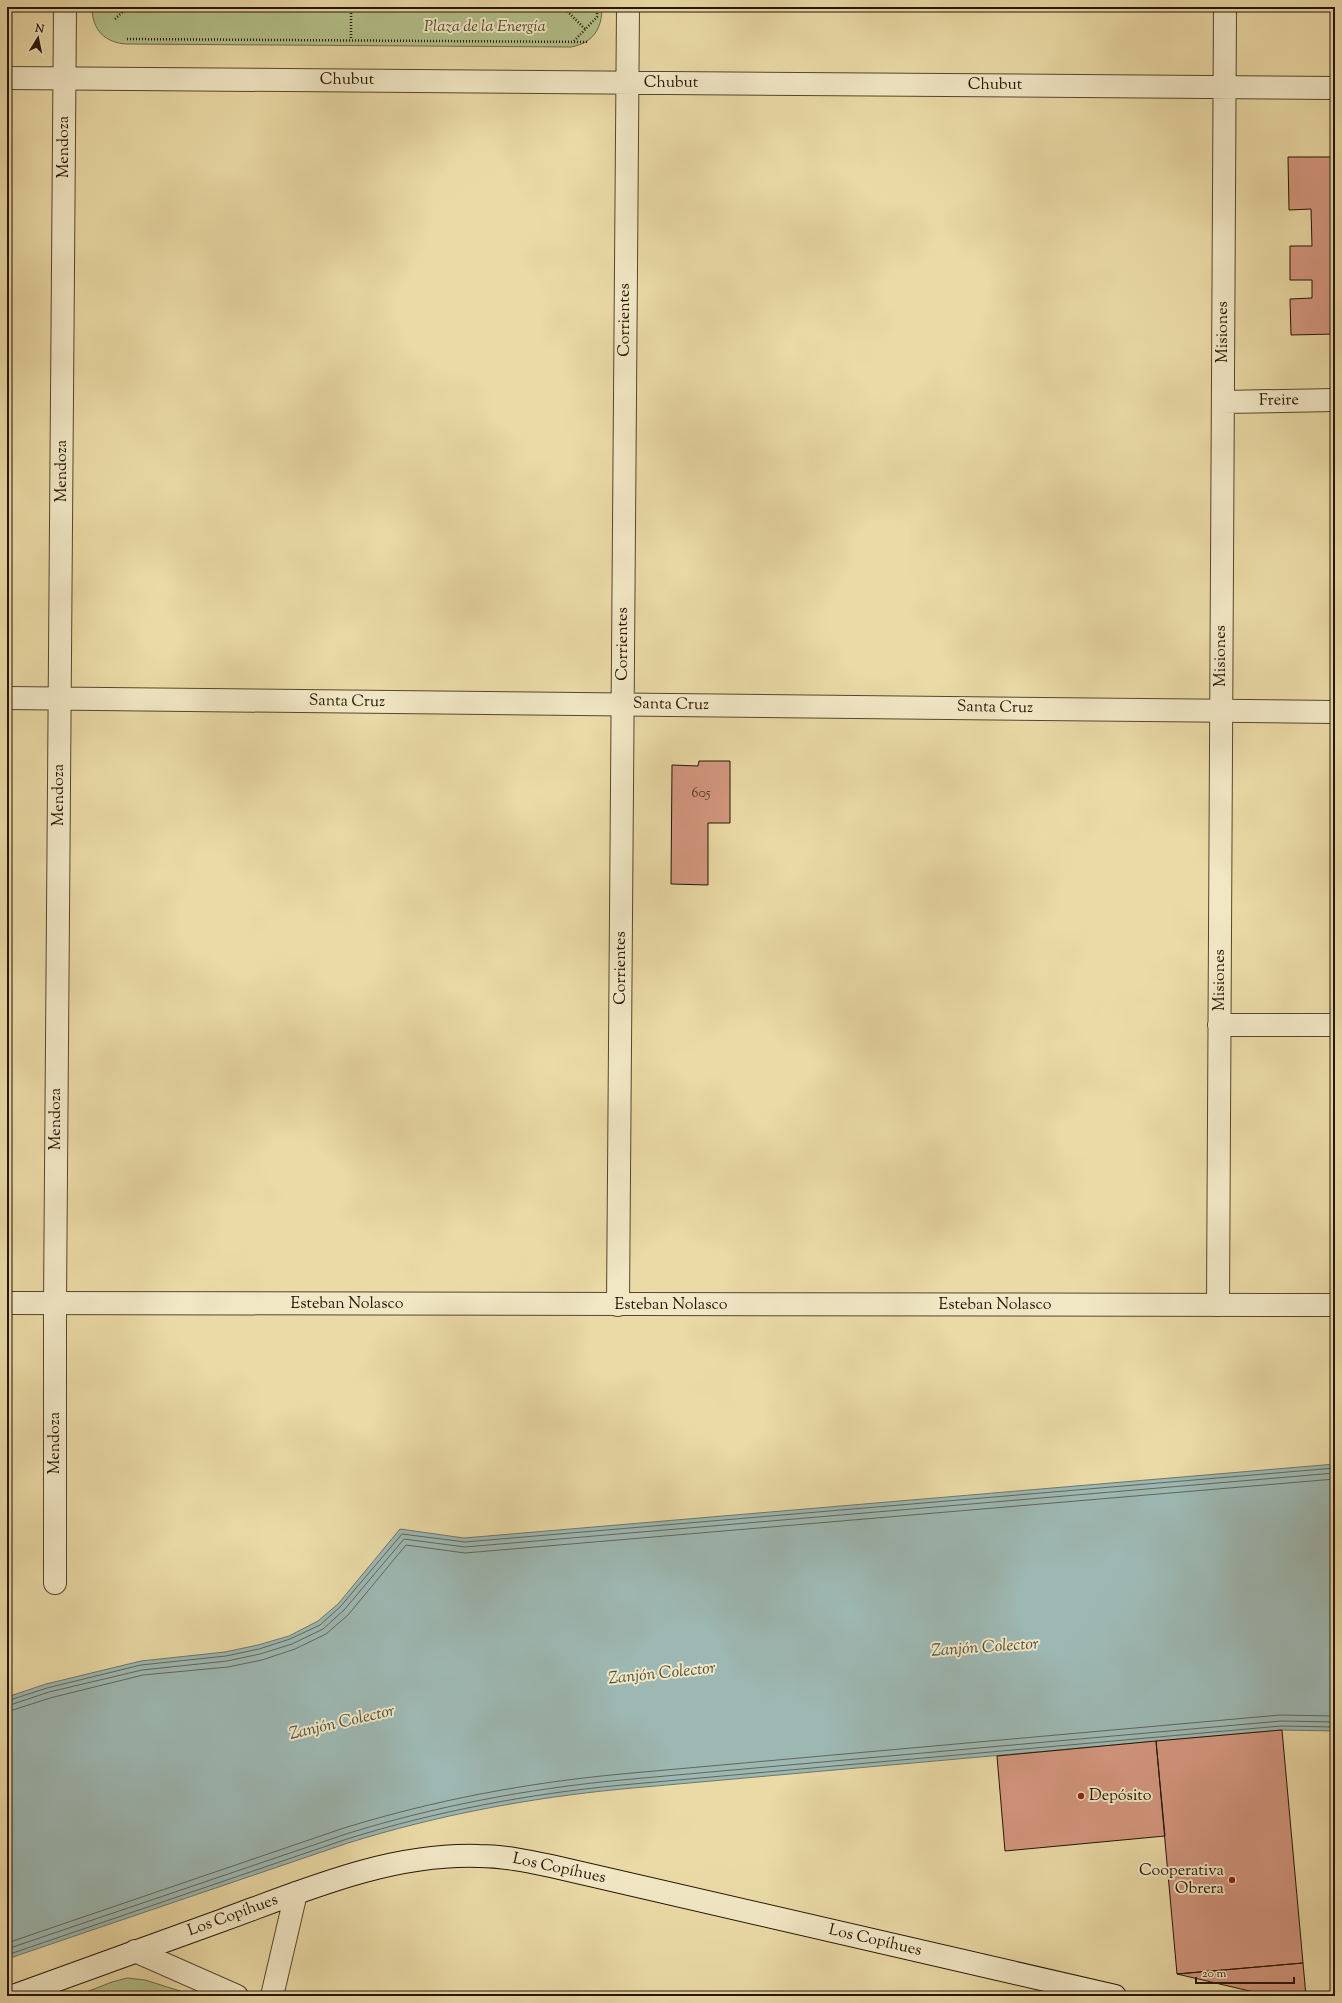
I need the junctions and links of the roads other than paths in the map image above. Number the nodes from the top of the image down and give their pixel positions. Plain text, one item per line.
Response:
1 (65, 7) edge
2 (628, 7) edge
3 (1225, 7) edge
4 (7, 78) edge
5 (65, 78) junction
6 (627, 82) junction
7 (1225, 87) junction
8 (1335, 88) edge
9 (1335, 400) edge
10 (1223, 402) junction
11 (7, 698) edge
12 (60, 698) junction
13 (623, 704) junction
14 (1221, 711) junction
15 (1335, 712) edge
16 (1335, 1025) edge
17 (1219, 1026) junction
18 (7, 1303) edge
19 (54, 1303) junction
20 (618, 1305) junction
21 (1218, 1305) junction
22 (1335, 1305) edge
23 (54, 1583) dead end
24 (296, 1893) junction
25 (135, 1951) junction
26 (13, 1996) edge
27 (238, 1996) edge
28 (272, 1996) edge
29 (1115, 1996) edge

1 - 5 street, Mendoza
2 - 6 street, Corrientes
3 - 7 street, Misiones
4 - 5 street, Chubut
5 - 6 street, Chubut
5 - 12 street, Mendoza
6 - 7 street, Chubut
6 - 13 street, Corrientes
7 - 8 street, Chubut
7 - 10 street, Misiones
9 - 10 street, Freire
10 - 14 street, Misiones
11 - 12 street, Santa Cruz
12 - 13 street, Santa Cruz
12 - 19 street, Mendoza
13 - 14 street, Santa Cruz
13 - 20 street, Corrientes
14 - 15 street, Santa Cruz
14 - 17 street, Misiones
16 - 17 street
17 - 21 street, Misiones
18 - 19 street, Esteban Nolasco
19 - 20 street, Esteban Nolasco
19 - 23 street, Mendoza
20 - 21 street, Esteban Nolasco
21 - 22 street, Esteban Nolasco
24 - 25 street, Los Copíhues
24 - 28 street
24 - 29 street, Los Copíhues
25 - 26 street, Los Copíhues
25 - 27 street

